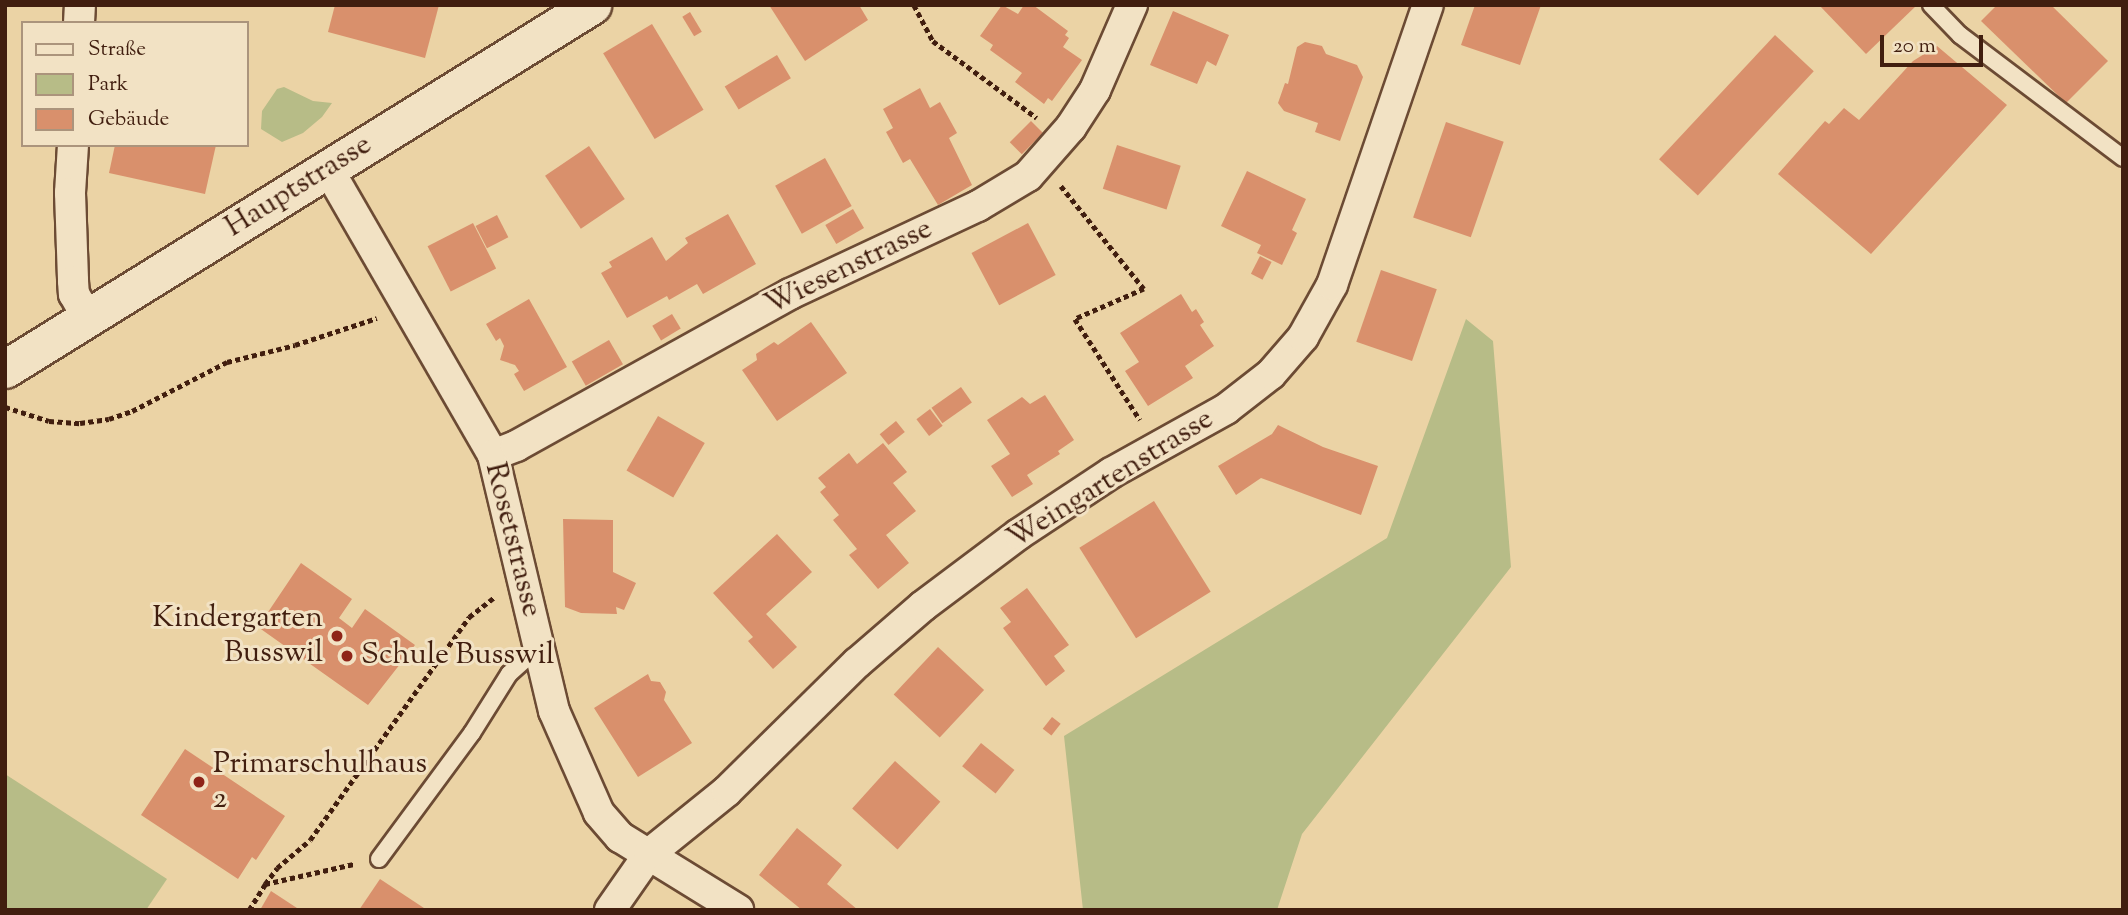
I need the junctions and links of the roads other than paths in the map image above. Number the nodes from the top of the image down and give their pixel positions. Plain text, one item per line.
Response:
1 (592, 5) edge
2 (1132, 5) edge
3 (1429, 5) edge
4 (1931, 5) edge
5 (73, 147) edge
6 (2123, 158) edge
7 (328, 169) junction
8 (88, 318) junction
9 (5, 369) edge
10 (493, 455) junction
11 (540, 654) junction
12 (649, 855) junction
13 (379, 859) road end
14 (610, 910) edge
15 (738, 910) edge

1 - 7 street, Hauptstrasse
2 - 10 street, Wiesenstrasse
3 - 12 street, Weingartenstrasse
4 - 6 lane
5 - 8 street
7 - 8 street, Hauptstrasse
7 - 10 street, Rosetstrasse
8 - 9 street, Hauptstrasse
10 - 11 street, Rosetstrasse
11 - 12 street, Rosetstrasse
11 - 13 lane
12 - 14 street, Weingartenstrasse
12 - 15 street, Rosetstrasse

